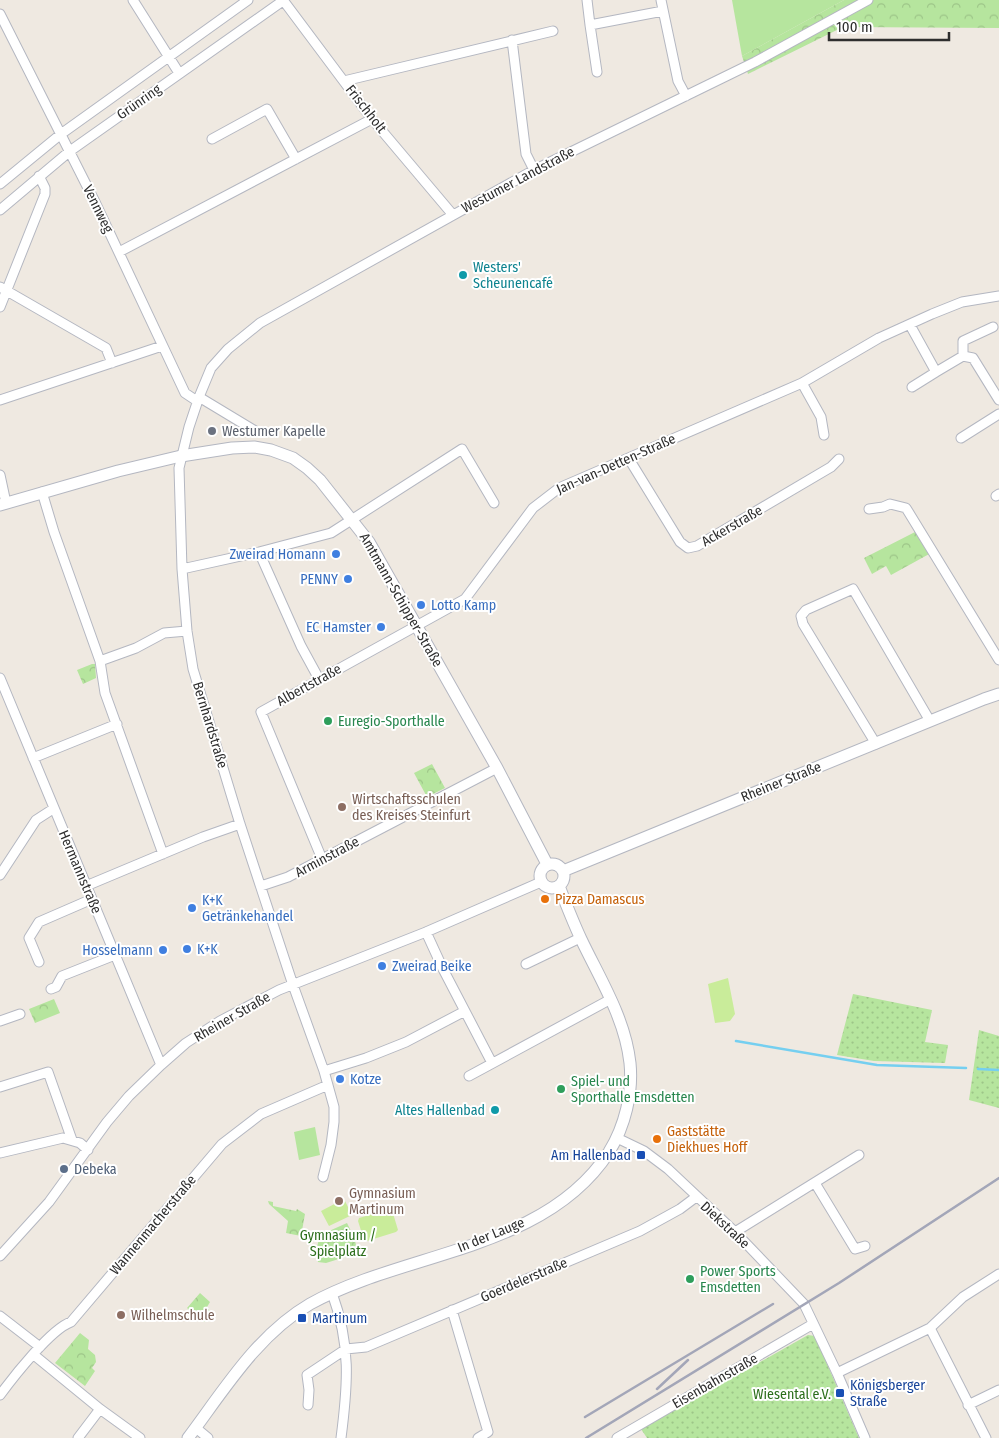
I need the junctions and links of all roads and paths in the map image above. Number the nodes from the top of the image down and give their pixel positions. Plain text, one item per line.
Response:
1 (133, 0) edge
2 (248, 0) edge
3 (284, 0) edge
4 (587, 0) edge
5 (661, 0) edge
6 (868, 0) edge
7 (663, 11) junction
8 (0, 14) edge
9 (590, 25) junction
10 (553, 31) dead end
11 (10, 33) junction
12 (0, 38) edge
13 (512, 40) junction
14 (168, 58) junction
15 (597, 72) dead end
16 (179, 74) junction
17 (344, 81) junction
18 (686, 96) junction
19 (372, 118) junction
20 (61, 134) junction
21 (212, 139) dead end
22 (70, 151) junction
23 (296, 159) junction
24 (534, 170) junction
25 (39, 176) junction
26 (0, 184) edge
27 (0, 210) edge
28 (453, 215) junction
29 (119, 252) junction
30 (3, 289) edge
31 (999, 296) edge
32 (0, 307) edge
33 (910, 325) junction
34 (993, 327) dead end
35 (162, 346) junction
36 (963, 356) junction
37 (112, 363) junction
38 (936, 372) junction
39 (802, 382) junction
40 (912, 388) dead end
41 (198, 399) junction
42 (999, 399) edge
43 (0, 400) edge
44 (999, 414) edge
45 (257, 432) dead end
46 (824, 435) dead end
47 (961, 438) dead end
48 (181, 456) junction
49 (629, 459) junction
50 (839, 459) dead end
51 (0, 475) edge
52 (42, 492) junction
53 (494, 503) dead end
54 (3, 504) edge
55 (869, 509) dead end
56 (352, 520) junction
57 (259, 552) junction
58 (182, 569) junction
59 (417, 625) junction
60 (187, 631) junction
61 (999, 660) edge
62 (100, 661) junction
63 (0, 678) edge
64 (319, 679) junction
65 (999, 694) edge
66 (930, 721) junction
67 (117, 724) junction
68 (876, 744) junction
69 (32, 758) junction
70 (496, 768) junction
71 (53, 808) junction
72 (240, 824) junction
73 (163, 854) junction
74 (322, 859) junction
75 (547, 864) junction
76 (564, 871) junction
77 (0, 875) edge
78 (541, 882) junction
79 (86, 886) junction
80 (261, 886) junction
81 (559, 886) junction
82 (92, 899) junction
83 (426, 932) junction
84 (580, 938) junction
85 (115, 955) junction
86 (39, 962) dead end
87 (526, 964) dead end
88 (293, 985) junction
89 (51, 989) dead end
90 (611, 999) junction
91 (465, 1011) junction
92 (20, 1014) dead end
93 (0, 1021) edge
94 (492, 1063) junction
95 (161, 1064) junction
96 (324, 1071) junction
97 (468, 1076) dead end
98 (328, 1085) junction
99 (0, 1087) edge
100 (617, 1138) junction
101 (72, 1140) junction
102 (88, 1150) junction
103 (0, 1153) edge
104 (859, 1155) dead end
105 (323, 1177) dead end
106 (815, 1183) junction
107 (696, 1197) junction
108 (735, 1232) junction
109 (865, 1246) dead end
110 (0, 1256) edge
111 (999, 1274) edge
112 (332, 1293) junction
113 (452, 1310) junction
114 (0, 1316) edge
115 (813, 1324) junction
116 (930, 1328) junction
117 (40, 1347) junction
118 (346, 1349) junction
119 (34, 1355) junction
120 (837, 1373) junction
121 (999, 1390) edge
122 (0, 1394) edge
123 (308, 1405) dead end
124 (968, 1405) junction
125 (100, 1409) junction
126 (196, 1428) junction
127 (78, 1438) edge
128 (140, 1438) edge
129 (188, 1438) edge
130 (208, 1438) edge
131 (341, 1438) edge
132 (478, 1438) edge
133 (617, 1438) edge
134 (865, 1438) edge
135 (986, 1438) edge

1 - 14 street
2 - 14 street, Grünring
3 - 16 street, Grünring
3 - 17 street, Frischholt
4 - 9 street
5 - 7 street
6 - 18 street, Westumer Landstraße
7 - 9 street
7 - 18 street
8 - 11 street, Vennweg
9 - 15 street
10 - 13 street
11 - 12 street
11 - 20 street, Vennweg
13 - 17 street
13 - 24 street
14 - 16 street
14 - 20 street, Grünring
16 - 22 street, Grünring
17 - 19 street, Frischholt
18 - 24 street, Westumer Landstraße
19 - 23 street
19 - 28 street, Frischholt
20 - 22 street, Vennweg
20 - 26 street, Grünring
21 - 23 street
22 - 25 street, Grünring
22 - 29 street, Vennweg
23 - 29 street
24 - 28 street, Westumer Landstraße
25 - 27 street, Grünring
25 - 30 street
28 - 41 street, Westumer Landstraße
29 - 35 street, Vennweg
30 - 32 street
30 - 37 street
31 - 33 street, Jan-van-Detten-Straße
33 - 38 street
33 - 39 street, Jan-van-Detten-Straße
34 - 36 street
35 - 37 street
35 - 41 street, Vennweg
36 - 38 street
36 - 42 street
37 - 43 street
38 - 40 street
39 - 46 street
39 - 49 street, Jan-van-Detten-Straße
41 - 45 street
41 - 48 street, Westumer Landstraße
44 - 47 street
48 - 52 street, Amtmann-Schipper-Straße
48 - 56 street, Amtmann-Schipper-Straße
48 - 58 street, Bernhardstraße
49 - 50 street, Ackerstraße
49 - 59 street, Jan-van-Detten-Straße
51 - 54 street
52 - 54 street, Amtmann-Schipper-Straße
52 - 62 street
53 - 56 street
55 - 61 street
56 - 57 street
56 - 59 street, Amtmann-Schipper-Straße
57 - 58 street
57 - 64 street
58 - 60 street, Bernhardstraße
59 - 64 street, Albertstraße
59 - 70 street, Amtmann-Schipper-Straße
60 - 62 street
60 - 72 street, Bernhardstraße
62 - 67 street
63 - 69 street, Hermannstraße
64 - 74 street, Albertstraße
65 - 66 street, Rheiner Straße
66 - 68 street, Rheiner Straße
66 - 68 street
67 - 69 street
67 - 73 street
68 - 76 street, Rheiner Straße
69 - 71 street, Hermannstraße
70 - 74 street, Arminstraße
70 - 75 street, Amtmann-Schipper-Straße
71 - 77 street
71 - 79 street, Hermannstraße
72 - 73 street
72 - 80 street, Bernhardstraße
73 - 79 street
74 - 80 street, Arminstraße
75 - 76 street
75 - 78 street
76 - 81 street
78 - 81 street
78 - 83 street, Rheiner Straße
79 - 82 street, Hermannstraße
80 - 88 street, Bernhardstraße
81 - 84 street, In der Lauge
82 - 85 street, Hermannstraße
82 - 86 street
83 - 88 street, Rheiner Straße
83 - 91 street
84 - 87 street
84 - 90 street, In der Lauge
85 - 89 street
85 - 95 street, Hermannstraße
88 - 95 street, Rheiner Straße
88 - 96 street, Bernhardstraße
90 - 94 street
90 - 100 street, In der Lauge
91 - 94 street
91 - 96 street
92 - 93 street
94 - 97 street
95 - 102 street, Rheiner Straße
96 - 98 street, Bernhardstraße
98 - 105 street, Bernhardstraße
98 - 117 street, Wannenmacherstraße
99 - 101 street
100 - 107 street, Diekstraße
100 - 112 street, In der Lauge
101 - 102 street
101 - 103 street
102 - 110 street, Rheiner Straße
104 - 106 street
106 - 108 street
106 - 109 street
107 - 108 street, Diekstraße
107 - 113 street, Goerdelerstraße
108 - 115 street, Diekstraße
111 - 116 street
112 - 118 street
112 - 126 street, In der Lauge
113 - 118 street, Goerdelerstraße
113 - 132 street
114 - 117 street
115 - 120 street, Diekstraße
115 - 133 street, Eisenbahnstraße
116 - 120 street
116 - 124 street
117 - 119 street, Wannenmacherstraße
118 - 123 street
118 - 131 street
119 - 122 street, Wannenmacherstraße
119 - 125 street
120 - 134 street, Diekstraße
121 - 124 street
124 - 135 street
125 - 127 street
125 - 128 street
126 - 129 street, In der Lauge
126 - 130 street

